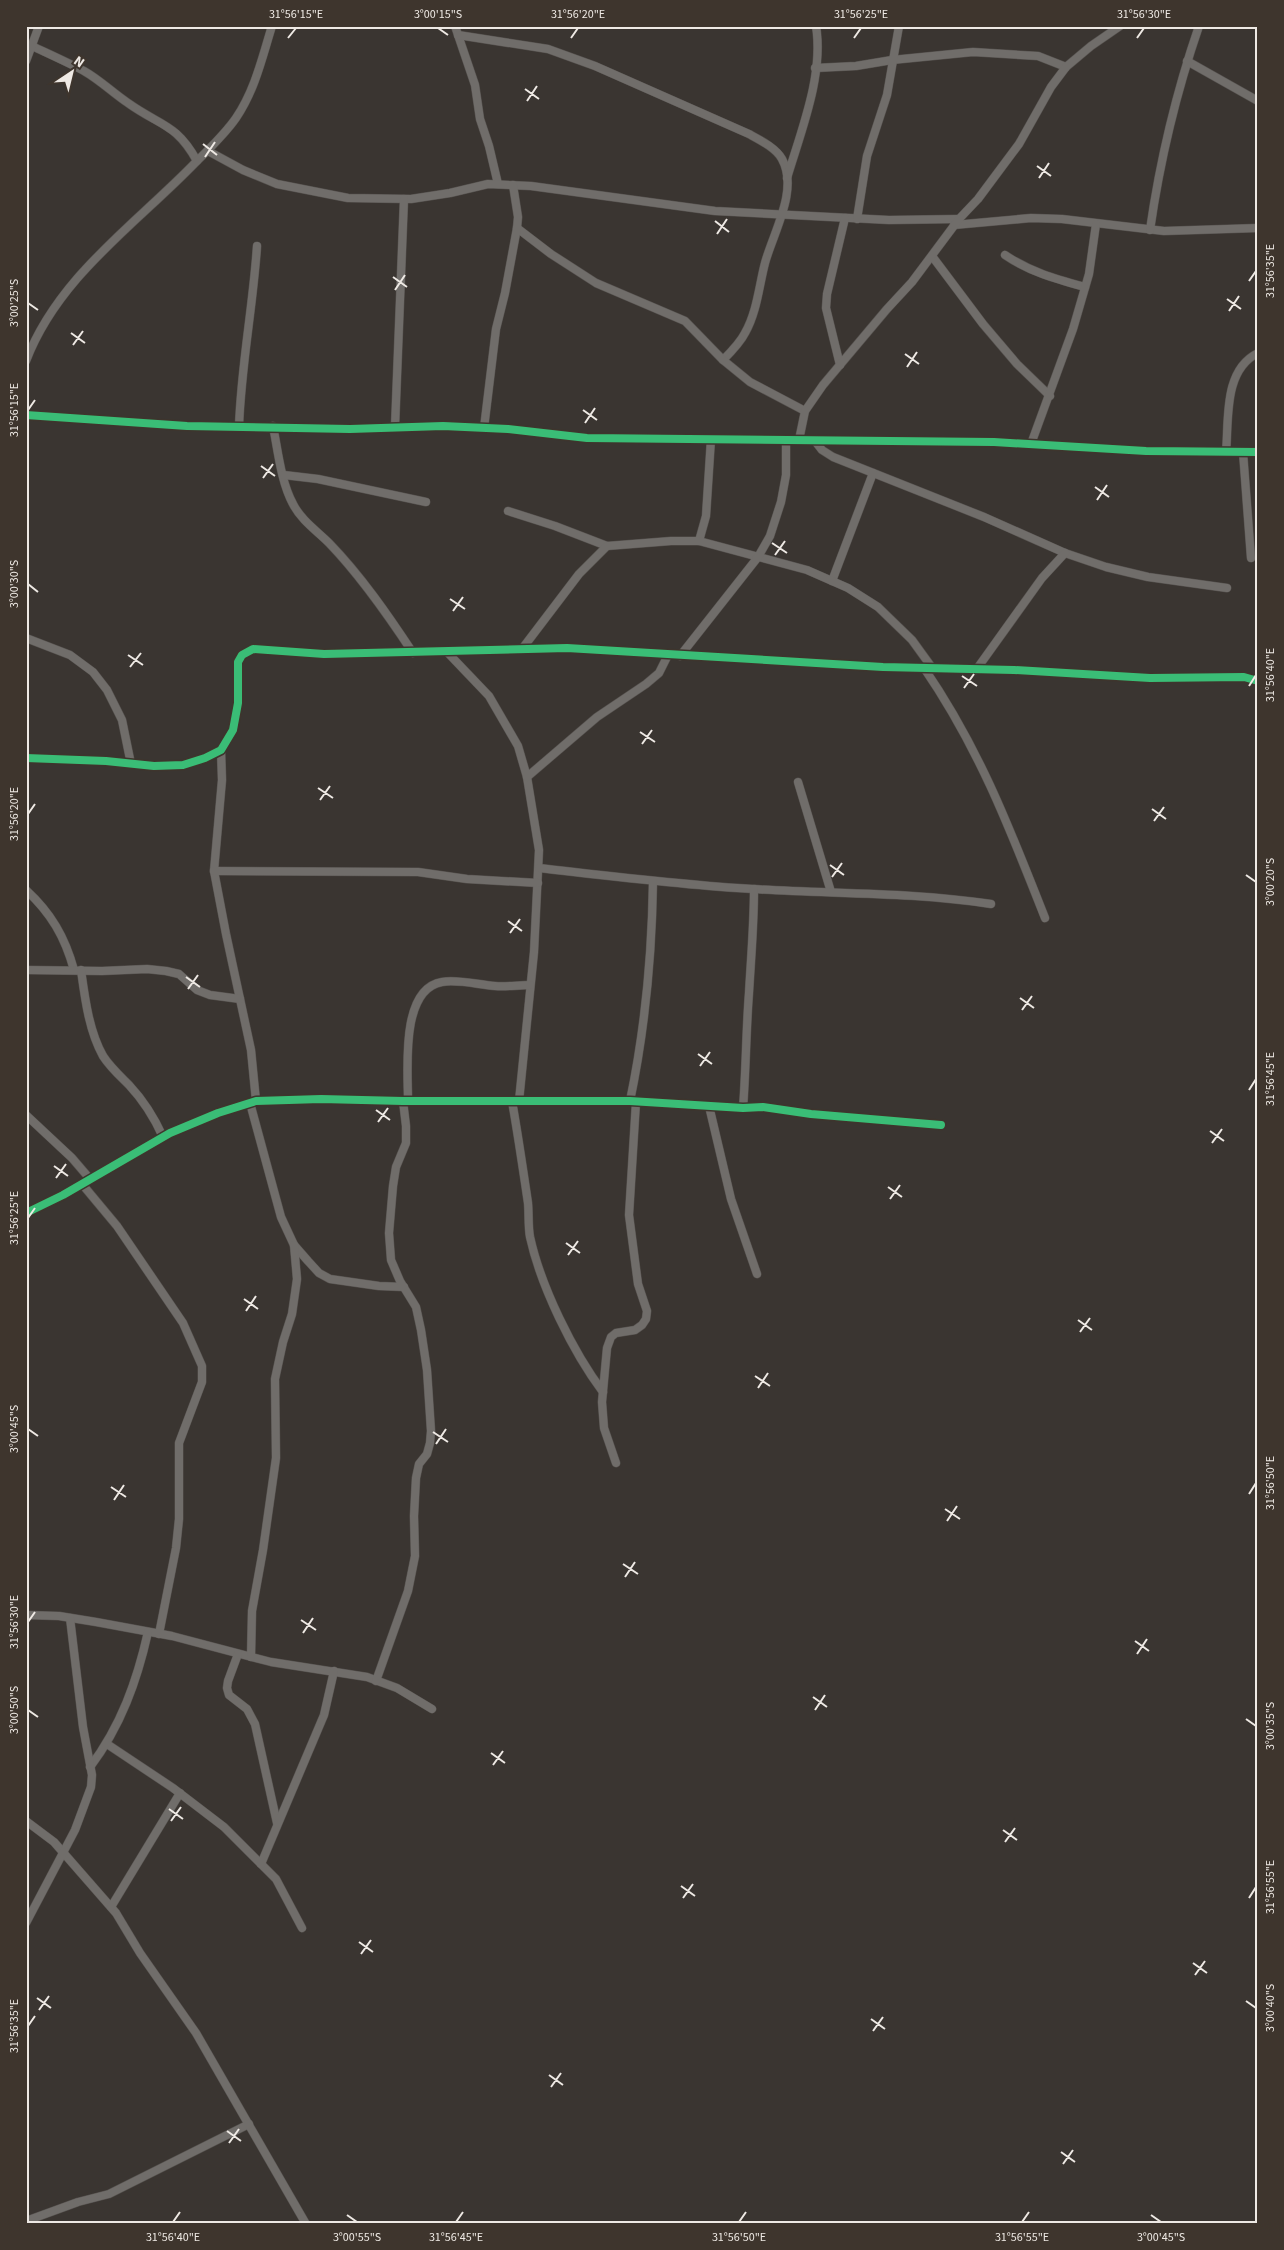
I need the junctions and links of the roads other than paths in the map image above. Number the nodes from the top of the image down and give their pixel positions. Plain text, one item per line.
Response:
1 (39, 26) edge
2 (272, 26) edge
3 (455, 26) edge
4 (816, 26) edge
5 (899, 26) edge
6 (1120, 26) edge
7 (1199, 26) edge
8 (1109, 29) edge
9 (458, 35) junction
10 (32, 46) junction
11 (892, 60) junction
12 (1188, 61) junction
13 (26, 62) edge
14 (815, 68) junction
15 (1066, 68) junction
16 (1258, 101) edge
17 (208, 151) junction
18 (197, 162) junction
19 (787, 179) junction
20 (498, 184) junction
21 (513, 185) junction
22 (404, 199) junction
23 (782, 216) junction
24 (846, 218) junction
25 (857, 219) junction
26 (957, 222) junction
27 (1096, 224) junction
28 (518, 228) junction
29 (1258, 228) edge
30 (1150, 230) junction
31 (257, 246) dead end
32 (1004, 255) dead end
33 (932, 256) junction
34 (1085, 286) junction
35 (1258, 353) edge
36 (723, 360) junction
37 (26, 361) edge
38 (840, 365) junction
39 (1050, 396) junction
40 (805, 410) junction
41 (26, 415) edge
42 (273, 426) junction
43 (240, 427) junction
44 (395, 427) junction
45 (484, 428) junction
46 (711, 439) junction
47 (786, 440) junction
48 (799, 440) junction
49 (815, 441) junction
50 (1031, 444) junction
51 (1226, 452) junction
52 (1243, 452) junction
53 (1258, 452) edge
54 (873, 473) junction
55 (284, 475) junction
56 (426, 502) dead end
57 (508, 511) dead end
58 (699, 541) junction
59 (607, 546) junction
60 (1064, 553) junction
61 (758, 557) junction
62 (1251, 558) dead end
63 (832, 581) junction
64 (1228, 588) dead end
65 (26, 638) edge
66 (522, 649) junction
67 (447, 652) junction
68 (414, 653) junction
69 (668, 655) junction
70 (680, 656) junction
71 (924, 668) junction
72 (933, 669) junction
73 (976, 670) junction
74 (1258, 681) edge
75 (221, 750) junction
76 (26, 758) edge
77 (131, 764) junction
78 (527, 777) junction
79 (798, 782) dead end
80 (539, 868) junction
81 (214, 871) junction
82 (653, 881) junction
83 (538, 883) junction
84 (754, 889) junction
85 (26, 890) edge
86 (831, 892) junction
87 (991, 904) dead end
88 (1045, 918) dead end
89 (26, 970) edge
90 (77, 970) junction
91 (530, 985) junction
92 (240, 999) junction
93 (406, 1101) junction
94 (516, 1101) junction
95 (633, 1101) junction
96 (253, 1102) junction
97 (709, 1106) junction
98 (743, 1108) junction
99 (26, 1115) edge
100 (941, 1125) dead end
101 (163, 1137) junction
102 (90, 1179) junction
103 (82, 1184) junction
104 (26, 1212) edge
105 (294, 1245) junction
106 (757, 1274) dead end
107 (404, 1287) junction
108 (603, 1392) junction
109 (616, 1463) dead end
110 (26, 1615) edge
111 (70, 1618) junction
112 (148, 1632) junction
113 (159, 1634) junction
114 (238, 1654) junction
115 (251, 1657) junction
116 (334, 1671) junction
117 (376, 1681) junction
118 (432, 1709) dead end
119 (107, 1744) junction
120 (90, 1767) junction
121 (180, 1793) junction
122 (26, 1821) edge
123 (277, 1823) junction
124 (63, 1851) junction
125 (261, 1864) junction
126 (111, 1907) junction
127 (26, 1923) edge
128 (302, 1928) dead end
129 (249, 2124) junction
130 (26, 2221) edge
131 (306, 2224) edge

1 - 10 street
2 - 17 street
3 - 9 street
4 - 14 street
5 - 11 street
6 - 8 street
7 - 12 street
8 - 15 street
9 - 19 street
9 - 20 street
10 - 13 street
10 - 18 street
11 - 14 street
11 - 15 street
11 - 25 street
12 - 16 street
12 - 30 street
14 - 19 street
15 - 26 street
17 - 18 street
17 - 22 street
18 - 37 street
19 - 23 street
20 - 21 street
20 - 22 street
21 - 23 street
21 - 28 street
22 - 44 street
23 - 24 street
23 - 36 street
24 - 25 street
24 - 38 street
25 - 26 street
26 - 27 street
26 - 33 street
27 - 30 street
27 - 34 street
28 - 36 street
28 - 45 street
29 - 30 street
31 - 43 street
32 - 34 street
33 - 38 street
33 - 39 street
34 - 39 street
35 - 51 street
36 - 40 street
38 - 40 street
39 - 50 street
40 - 48 street
41 - 43 street
42 - 43 street
42 - 44 street
42 - 55 street
44 - 45 street
45 - 46 street
46 - 47 street
46 - 58 street
47 - 48 street
47 - 61 street
48 - 49 street
49 - 50 street
49 - 54 street
50 - 51 street
51 - 52 street
52 - 53 street
52 - 62 street
54 - 60 street
54 - 63 street
55 - 56 street
55 - 68 street
57 - 59 street
58 - 59 street
58 - 61 street
59 - 66 street
60 - 64 street
60 - 73 street
61 - 63 street
61 - 70 street
63 - 72 street
65 - 77 street
66 - 67 street
66 - 69 street
67 - 68 street
67 - 78 street
68 - 75 street
69 - 70 street
69 - 78 street
70 - 71 street
71 - 72 street
71 - 88 street
72 - 73 street
73 - 74 street
75 - 77 street
75 - 81 street
76 - 77 street
78 - 80 street
79 - 86 street
80 - 82 street
80 - 83 street
81 - 83 street
81 - 92 street
82 - 84 street
82 - 95 street
83 - 91 street
84 - 86 street
84 - 98 street
85 - 90 street
86 - 87 street
89 - 90 street
90 - 92 street
90 - 101 street
91 - 93 street
91 - 94 street
92 - 96 street
93 - 94 street
93 - 96 street
93 - 107 street
94 - 95 street
94 - 108 street
95 - 97 street
95 - 108 street
96 - 101 street
96 - 105 street
97 - 98 street
97 - 106 street
98 - 100 street
99 - 102 street
101 - 102 street
102 - 103 street
103 - 104 street
103 - 113 street
105 - 107 street
105 - 115 street
107 - 117 street
108 - 109 street
110 - 111 street
111 - 112 street
111 - 120 street
112 - 113 street
112 - 119 street
113 - 114 street
114 - 115 street
114 - 123 street
115 - 116 street
116 - 117 street
116 - 123 street
117 - 118 street
119 - 120 street
119 - 121 street
120 - 124 street
121 - 125 street
121 - 126 street
122 - 124 street
123 - 125 street
124 - 126 street
124 - 127 street
125 - 128 street
126 - 129 street
129 - 130 street
129 - 131 street

